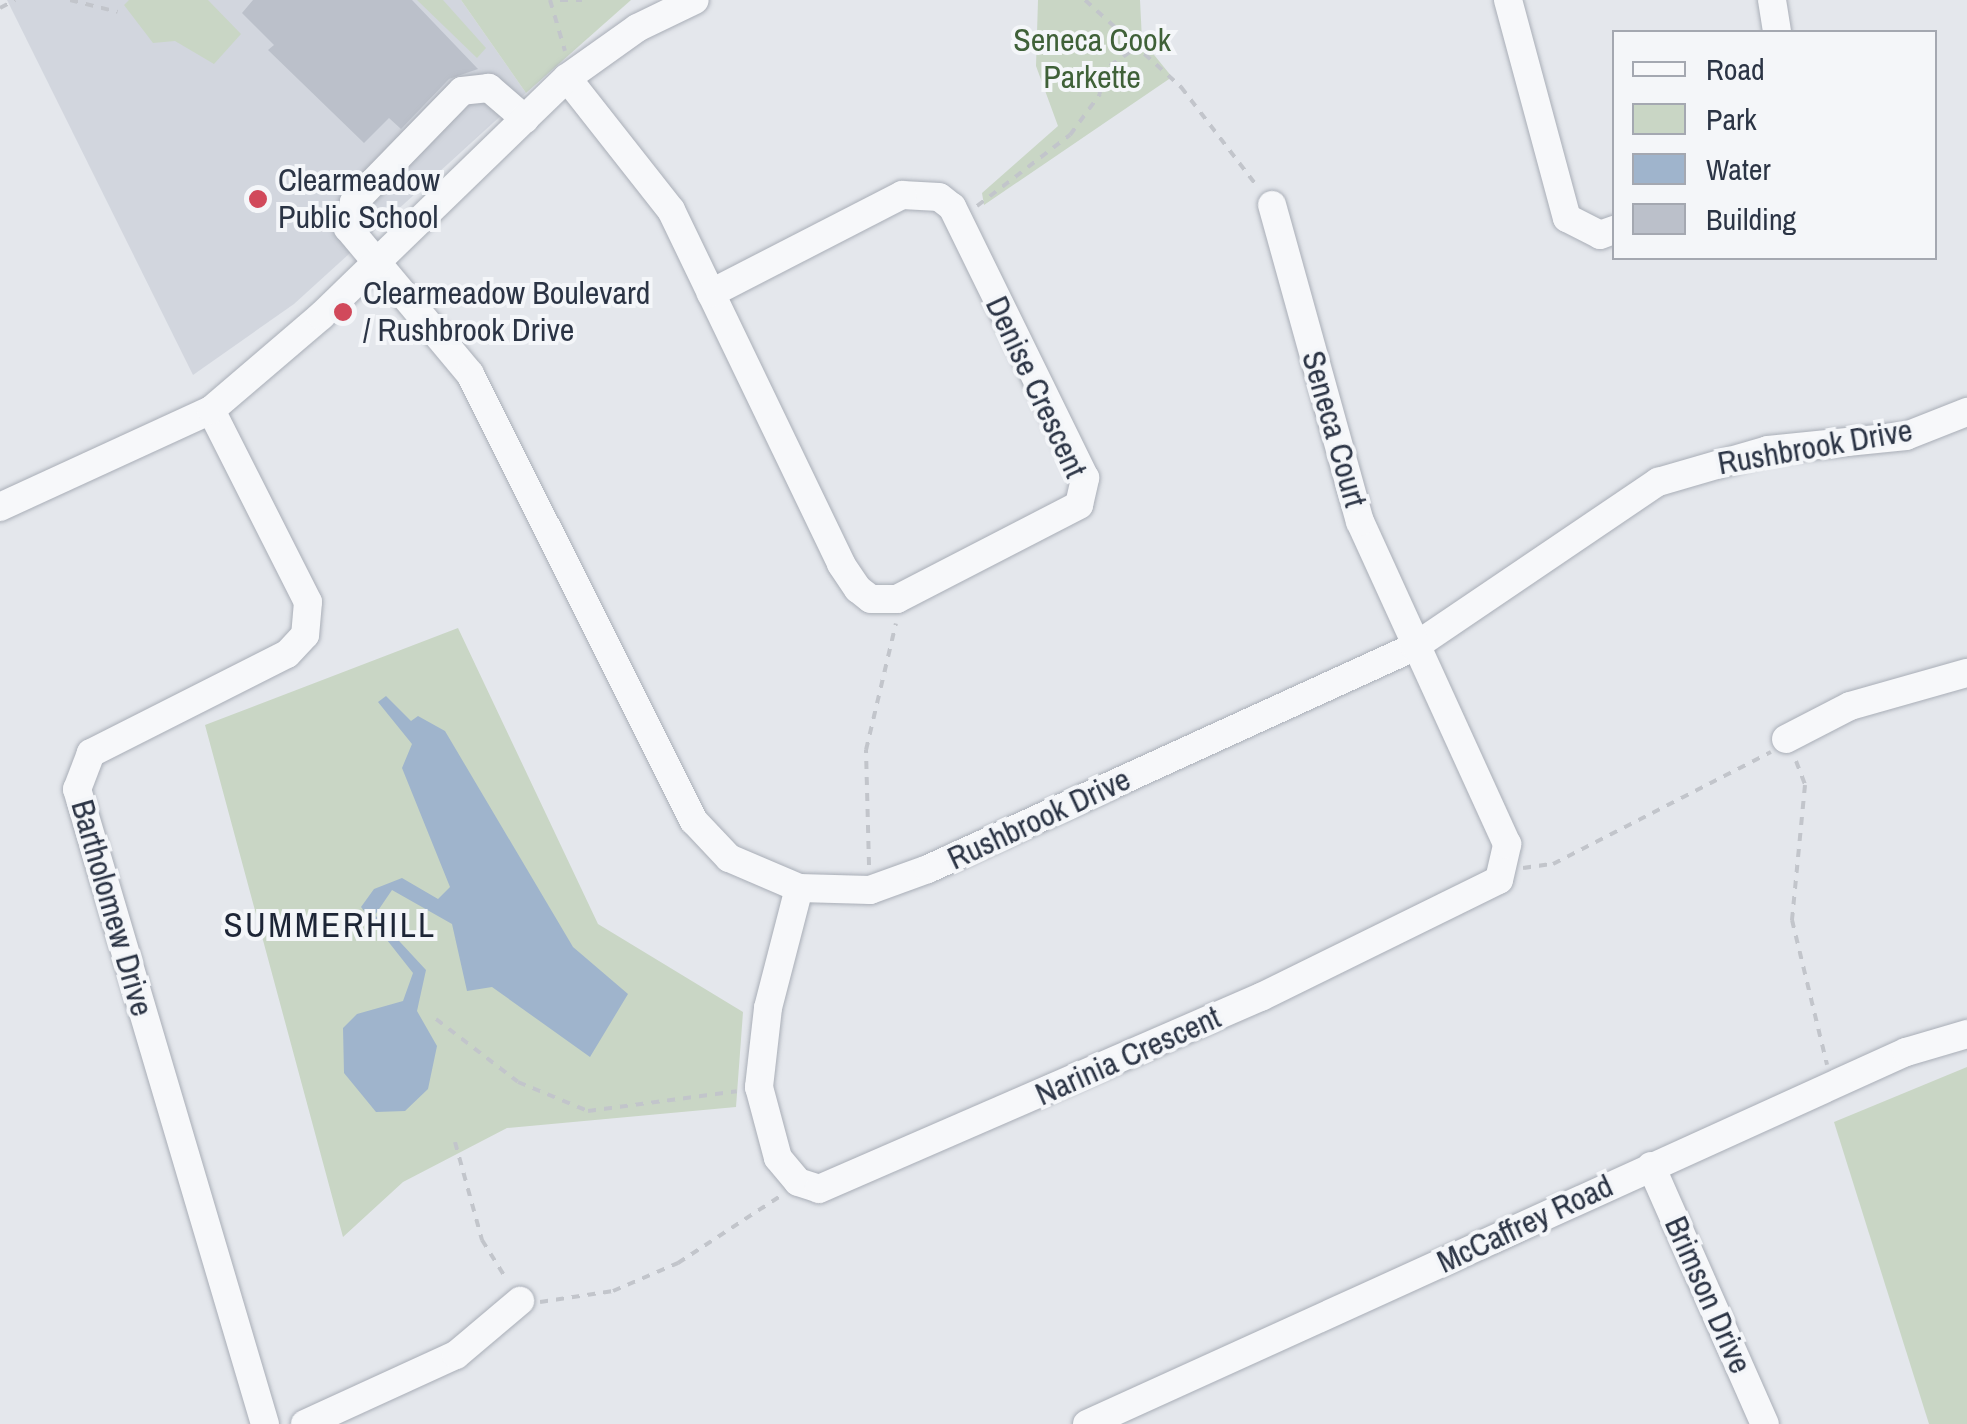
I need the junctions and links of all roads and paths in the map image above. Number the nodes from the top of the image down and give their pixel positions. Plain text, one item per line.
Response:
1 (15, 0) edge
2 (70, 0) edge
3 (550, 0) edge
4 (560, 0) edge
5 (582, 0) edge
6 (695, 0) edge
7 (1085, 0) edge
8 (1508, 0) edge
9 (1772, 0) edge
10 (0, 8) edge
11 (118, 12) dead end
12 (1776, 30) edge
13 (1134, 49) junction
14 (566, 65) junction
15 (526, 119) junction
16 (1272, 206) joint
17 (960, 224) junction
18 (1612, 231) edge
19 (380, 261) junction
20 (711, 293) junction
21 (211, 410) junction
22 (1967, 412) edge
23 (0, 507) edge
24 (897, 599) junction
25 (1414, 647) junction
26 (1967, 673) edge
27 (1786, 739) junction
28 (1504, 870) junction
29 (800, 888) junction
30 (870, 890) junction
31 (436, 1019) dead end
32 (1967, 1034) edge
33 (1832, 1085) junction
34 (759, 1087) junction
35 (454, 1142) dead end
36 (1651, 1166) junction
37 (798, 1182) junction
38 (520, 1301) junction
39 (265, 1424) edge
40 (306, 1424) edge
41 (1086, 1424) edge
42 (1765, 1424) edge

1 - 10 path
2 - 11 path
3 - 14 path
4 - 5 path
6 - 14 street
7 - 13 path
8 - 18 street
9 - 12 street
13 - 16 path
13 - 17 path
14 - 15 street
14 - 20 street
15 - 19 street
15 - 19 street, Rushbrook Drive
16 - 25 street, Seneca Court
17 - 20 street, Denise Crescent
17 - 24 street, Denise Crescent
19 - 21 street
19 - 29 street, Rushbrook Drive
20 - 24 street
21 - 23 street
21 - 39 street, Bartholomew Drive
22 - 25 street, Rushbrook Drive
24 - 30 path
25 - 28 street
25 - 30 street, Rushbrook Drive
26 - 27 street
27 - 28 path
27 - 33 path
28 - 37 street, Narinia Crescent
29 - 30 street, Rushbrook Drive
29 - 34 street
31 - 34 path
32 - 33 street, McCaffrey Road
33 - 36 street, McCaffrey Road
34 - 37 street
35 - 38 path
36 - 41 street, McCaffrey Road
36 - 42 street, Brimson Drive
37 - 38 path
38 - 40 street

